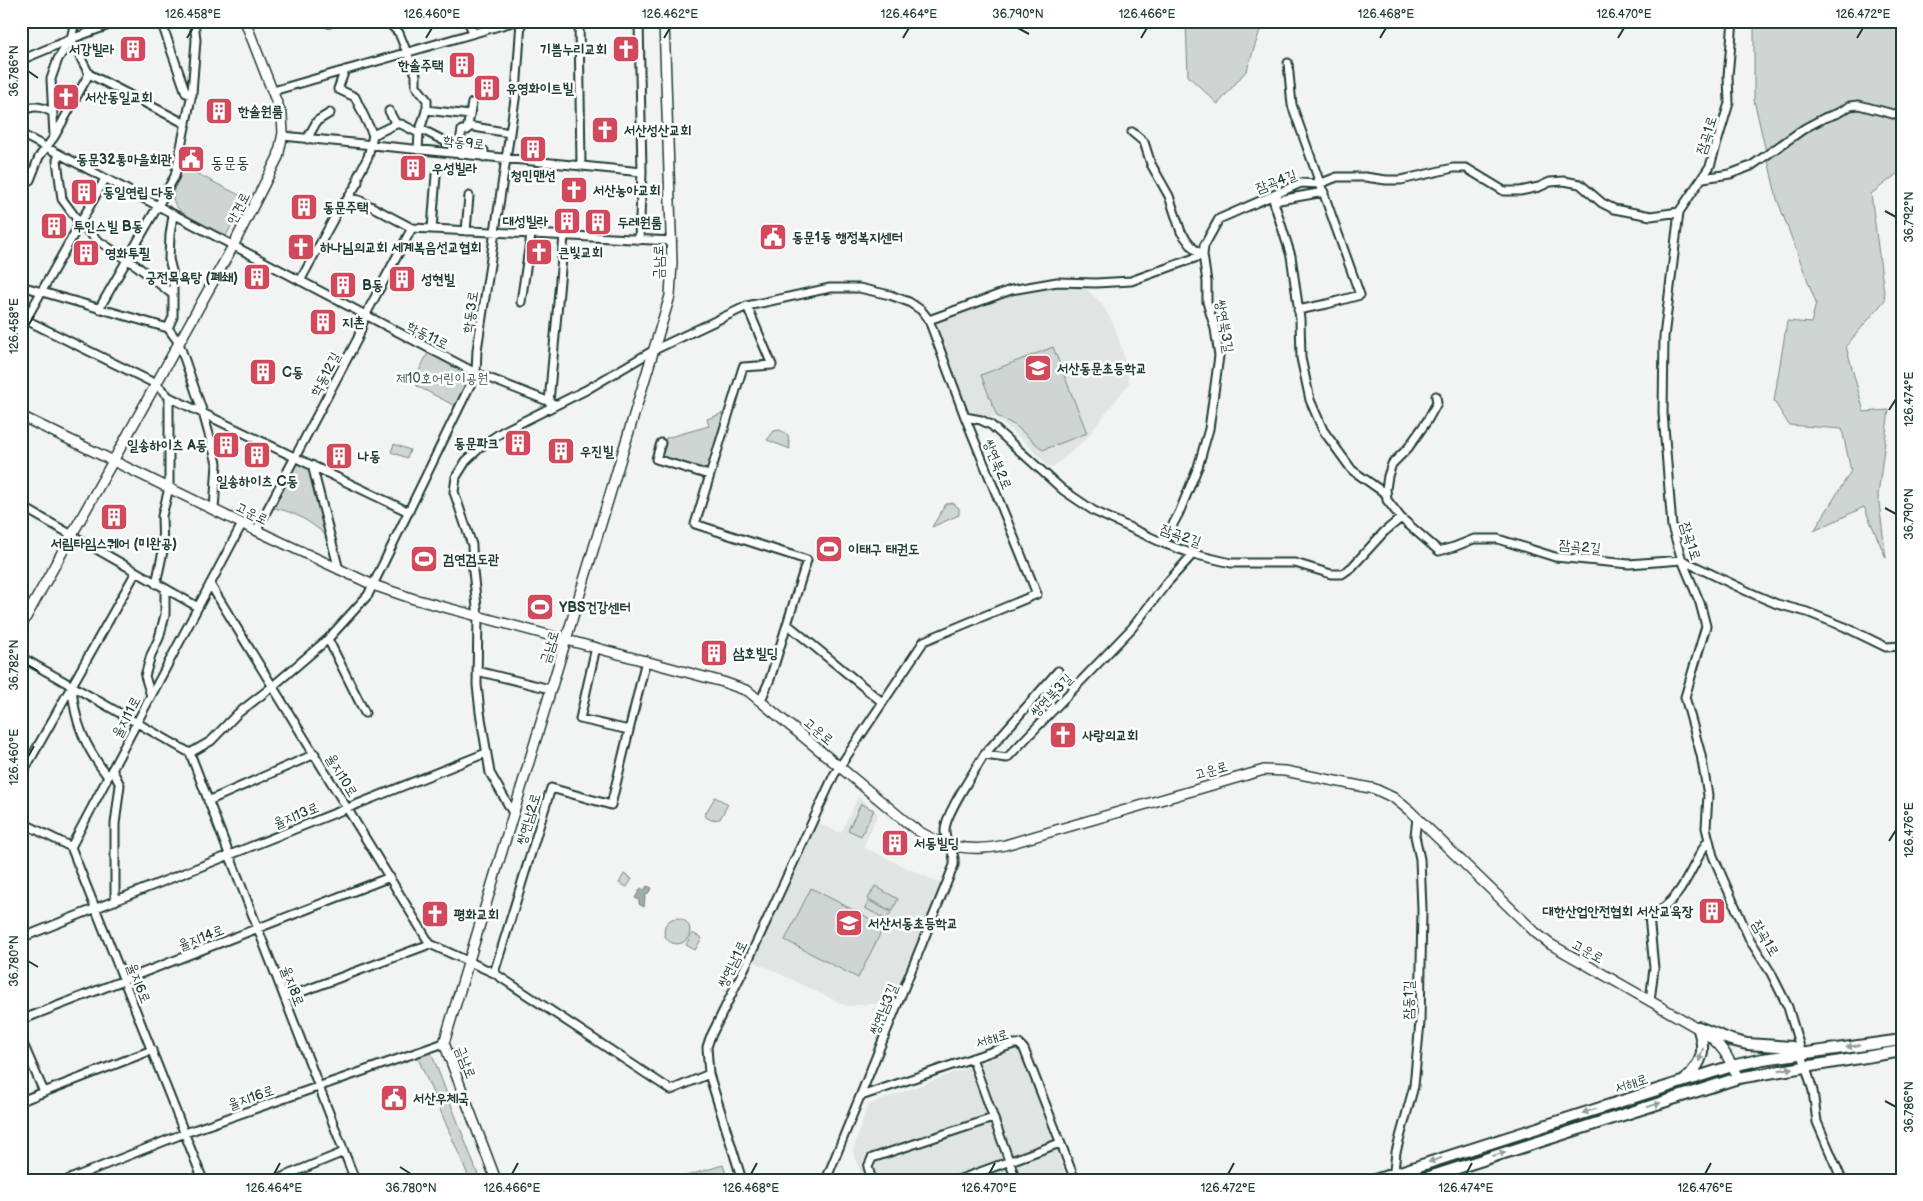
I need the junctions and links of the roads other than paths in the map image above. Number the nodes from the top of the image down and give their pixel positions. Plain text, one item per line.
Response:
1 (75, 21) edge
2 (120, 21) edge
3 (161, 21) edge
4 (194, 21) edge
5 (245, 21) edge
6 (387, 21) edge
7 (468, 21) edge
8 (516, 21) edge
9 (521, 21) edge
10 (579, 21) edge
11 (639, 21) edge
12 (664, 21) edge
13 (1733, 21) edge
14 (473, 32) junction
15 (71, 39) junction
16 (407, 52) junction
17 (21, 60) edge
18 (1288, 63) dead end
19 (346, 70) junction
20 (89, 74) junction
21 (273, 91) junction
22 (192, 96) junction
23 (472, 103) dead end
24 (426, 110) junction
25 (21, 111) edge
26 (388, 111) dead end
27 (52, 112) junction
28 (330, 113) dead end
29 (1902, 113) edge
30 (470, 115) junction
31 (186, 124) junction
32 (396, 124) junction
33 (468, 126) junction
34 (420, 131) junction
35 (1132, 132) dead end
36 (510, 133) junction
37 (21, 134) edge
38 (373, 135) junction
39 (54, 136) junction
40 (283, 136) junction
41 (308, 139) junction
42 (370, 145) junction
43 (47, 148) junction
44 (418, 150) junction
45 (458, 151) junction
46 (59, 155) junction
47 (506, 159) junction
48 (581, 166) junction
49 (642, 172) junction
50 (436, 174) dead end
51 (1703, 178) junction
52 (105, 179) junction
53 (30, 180) dead end
54 (1320, 183) junction
55 (1324, 192) junction
56 (469, 196) dead end
57 (1273, 198) junction
58 (348, 200) junction
59 (158, 207) junction
60 (1679, 212) junction
61 (173, 215) junction
62 (80, 223) junction
63 (412, 228) junction
64 (432, 229) junction
65 (466, 231) junction
66 (494, 233) junction
67 (531, 235) junction
68 (564, 236) junction
69 (639, 240) junction
70 (672, 241) junction
71 (233, 246) junction
72 (1203, 255) junction
73 (128, 261) junction
74 (300, 281) junction
75 (21, 286) edge
76 (42, 291) junction
77 (172, 294) junction
78 (521, 302) dead end
79 (747, 306) junction
80 (99, 309) junction
81 (1298, 310) junction
82 (365, 316) junction
83 (26, 320) junction
84 (929, 320) junction
85 (21, 328) edge
86 (168, 328) junction
87 (179, 344) junction
88 (654, 350) junction
89 (476, 374) junction
90 (156, 384) junction
91 (1436, 396) dead end
92 (169, 397) junction
93 (552, 403) junction
94 (203, 413) junction
95 (21, 416) edge
96 (965, 417) junction
97 (661, 443) dead end
98 (295, 457) junction
99 (113, 461) junction
100 (312, 465) junction
101 (709, 475) junction
102 (169, 488) junction
103 (1386, 494) junction
104 (21, 506) edge
105 (214, 510) junction
106 (409, 512) junction
107 (1401, 518) junction
108 (242, 524) junction
109 (256, 531) junction
110 (72, 535) junction
111 (1163, 543) junction
112 (1193, 554) junction
113 (1682, 560) junction
114 (339, 570) junction
115 (136, 572) junction
116 (156, 584) junction
117 (210, 584) junction
118 (373, 585) junction
119 (165, 589) junction
120 (198, 607) junction
121 (478, 616) junction
122 (787, 624) junction
123 (21, 626) edge
124 (566, 638) junction
125 (328, 639) junction
126 (1902, 646) edge
127 (596, 647) junction
128 (21, 657) edge
129 (646, 660) junction
130 (477, 671) junction
131 (1058, 671) dead end
132 (72, 686) junction
133 (273, 686) junction
134 (550, 689) junction
135 (151, 696) junction
136 (761, 700) junction
137 (882, 702) junction
138 (365, 713) dead end
139 (137, 723) junction
140 (629, 730) junction
141 (190, 753) junction
142 (486, 753) junction
143 (314, 754) junction
144 (984, 755) junction
145 (838, 766) junction
146 (112, 769) junction
147 (21, 776) edge
148 (108, 777) junction
149 (208, 802) junction
150 (348, 808) junction
151 (513, 813) junction
152 (1417, 818) junction
153 (21, 822) edge
154 (1709, 839) junction
155 (950, 846) junction
156 (71, 847) junction
157 (229, 855) junction
158 (390, 877) junction
159 (115, 901) junction
160 (96, 908) junction
161 (258, 928) junction
162 (21, 938) edge
163 (430, 944) junction
164 (469, 962) junction
165 (494, 973) junction
166 (124, 980) junction
167 (285, 998) junction
168 (1650, 1001) junction
169 (21, 1020) edge
170 (1698, 1028) junction
171 (21, 1038) edge
172 (1902, 1040) edge
173 (444, 1042) junction
174 (152, 1050) junction
175 (1902, 1051) edge
176 (1801, 1053) junction
177 (972, 1058) junction
178 (1732, 1066) junction
179 (1805, 1066) junction
180 (709, 1074) junction
181 (1738, 1078) junction
182 (1686, 1080) junction
183 (319, 1086) junction
184 (44, 1092) junction
185 (861, 1096) junction
186 (21, 1101) edge
187 (993, 1118) junction
188 (185, 1133) junction
189 (1060, 1143) junction
190 (344, 1152) junction
191 (1009, 1161) junction
192 (1393, 1177) edge
193 (277, 1179) edge
194 (67, 1180) edge
195 (203, 1180) edge
196 (355, 1180) edge
197 (496, 1180) edge
198 (742, 1180) edge
199 (826, 1180) edge
200 (872, 1180) edge
201 (958, 1180) edge
202 (1016, 1180) edge
203 (1075, 1180) edge
204 (1374, 1180) edge
205 (1420, 1180) edge
206 (1842, 1180) edge

1 - 15 street
2 - 15 street
3 - 22 street
4 - 22 street
5 - 21 street, 안견로
6 - 16 street
7 - 14 street
8 - 14 street
9 - 36 street, 학동3로
10 - 48 street
11 - 49 street
12 - 70 street, 금남로
13 - 51 street, 잠곡1로
14 - 16 street
15 - 17 street
15 - 20 street
15 - 27 street
16 - 19 street
16 - 24 street
18 - 54 street
19 - 21 street
19 - 38 street
20 - 31 street
20 - 39 street
21 - 40 street, 안견로
22 - 31 street
23 - 30 street
24 - 30 street
24 - 34 street
25 - 27 street
26 - 32 street
27 - 39 street
28 - 41 street
29 - 51 street
30 - 33 street
31 - 59 street
32 - 34 street
32 - 38 street
33 - 36 street
33 - 45 street
34 - 44 street
34 - 45 street
35 - 72 street
36 - 47 street, 학동3로
37 - 43 street, 학동11로
38 - 42 street
39 - 43 street
40 - 41 street, 학동9로
40 - 71 street, 안견로
41 - 42 street, 학동9로
42 - 44 street, 학동9로
42 - 58 street
43 - 46 street, 학동11로
43 - 53 street
44 - 45 street, 학동9로
45 - 47 street, 학동9로
46 - 52 street, 학동11로
46 - 62 street
47 - 48 street, 학동9로
47 - 66 street, 학동3로
48 - 49 street, 학동9로
49 - 69 street
50 - 64 street
51 - 60 street, 잠곡1로
52 - 59 street, 학동11로
52 - 62 street
54 - 55 street
54 - 57 street, 잠곡4길
54 - 60 street, 잠곡4길
55 - 57 street
55 - 81 street
56 - 65 street
57 - 72 street, 잠곡4길
57 - 81 street
58 - 63 street
58 - 74 street
59 - 61 street, 학동11로
59 - 73 street
60 - 113 street, 잠곡1로
61 - 71 street, 학동11로
61 - 77 street
62 - 73 street
62 - 76 street
63 - 64 street
63 - 82 street, 학동12길
64 - 65 street
65 - 66 street
66 - 67 street
66 - 89 street, 학동3로
67 - 68 street
67 - 78 street
68 - 69 street
68 - 93 street
69 - 70 street
70 - 88 street, 금남로
71 - 74 street, 학동11로
71 - 87 street, 안견로
72 - 84 street
72 - 111 street, 쌍연북3길
73 - 77 street
73 - 80 street
74 - 82 street, 학동11로
75 - 76 street
76 - 80 street
76 - 83 street
77 - 86 street
79 - 84 street, 쌍연북2로
79 - 88 street, 쌍연북2로
79 - 101 street
80 - 86 street
81 - 103 street
82 - 89 street, 학동11로
82 - 98 street, 학동12길
83 - 85 street
83 - 90 street
84 - 96 street, 쌍연북2로
86 - 87 street
87 - 90 street, 안견로
87 - 94 street
88 - 93 street
88 - 124 street, 금남로
89 - 93 street, 학동11로
89 - 106 street, 학동3로
90 - 92 street
90 - 99 street, 안견로
91 - 103 street
92 - 94 street
92 - 102 street
93 - 121 street
94 - 98 street
94 - 105 street
95 - 99 street, 고운로
96 - 111 street, 잠곡2길
96 - 137 street, 쌍연북2로
97 - 101 street
98 - 100 street
98 - 109 street, 학동12길
99 - 102 street, 고운로
99 - 110 street, 안견로
100 - 106 street
100 - 114 street
101 - 122 street
102 - 105 street, 고운로
102 - 116 street
103 - 107 street, 잠곡2길
104 - 110 street
105 - 108 street, 고운로
106 - 118 street, 학동3로
107 - 112 street, 잠곡2길
107 - 113 street, 잠곡2길
108 - 109 street, 고운로
108 - 117 street
109 - 114 street, 고운로
110 - 115 street
110 - 123 street, 안견로
111 - 112 street, 잠곡2길
112 - 144 street, 쌍연북3길
113 - 126 street
113 - 154 street, 잠곡1로
114 - 118 street, 고운로
115 - 116 street
115 - 132 street
116 - 119 street
117 - 120 street
117 - 133 street, 율지10로
118 - 121 street, 고운로
118 - 125 street, 학동3로
119 - 120 street
119 - 135 street, 율지11로
120 - 135 street
121 - 124 street, 고운로
121 - 130 street
122 - 136 street
122 - 137 street
124 - 127 street, 고운로
124 - 134 street, 금남로
125 - 133 street, 학동3로
125 - 138 street
127 - 129 street, 고운로
127 - 140 street
128 - 132 street
129 - 136 street, 고운로
129 - 140 street, 쌍연남2로
130 - 134 street
130 - 142 street
131 - 144 street
132 - 139 street
132 - 147 street
132 - 148 street
133 - 141 street, 학동3로
133 - 143 street, 율지10로
134 - 151 street, 금남로
135 - 139 street, 율지11로
136 - 145 street, 고운로
137 - 145 street, 쌍연남1로
139 - 141 street
139 - 146 street, 율지11로
140 - 165 street, 쌍연남2로
141 - 149 street, 율지8로
142 - 150 street, 율지13로
142 - 151 street
143 - 149 street
143 - 150 street, 율지10로
144 - 155 street
145 - 155 street, 고운로
145 - 180 street, 쌍연남1로
146 - 148 street, 율지11로
146 - 159 street
148 - 156 street, 율지11로
149 - 157 street, 율지8로
150 - 157 street, 율지13로
150 - 158 street, 율지10로
151 - 164 street, 금남로
152 - 155 street, 고운로
152 - 168 street, 고운로
152 - 192 street, 잠동1길
153 - 156 street
154 - 168 street
154 - 176 street, 잠곡1로
155 - 185 street, 쌍연남3길
156 - 160 street, 율지6로
157 - 159 street, 율지13로
157 - 161 street, 율지8로
158 - 161 street, 율지14로
158 - 163 street, 율지10로
159 - 160 street, 율지13로
160 - 162 street, 율지13로
160 - 166 street, 율지6로
161 - 166 street, 율지14로
161 - 167 street, 율지8로
163 - 164 street
163 - 167 street
164 - 165 street
164 - 173 street, 금남로
165 - 180 street
166 - 169 street, 율지14로
166 - 174 street, 율지6로
167 - 183 street, 율지8로
168 - 170 street, 고운로
170 - 176 main road
170 - 178 street, 고운로
170 -> 182 main road
171 - 184 street
172 -> 176 main road, 서해로
173 - 183 street, 율지16로
173 - 197 street, 금남로
174 - 184 street
174 - 188 street, 율지6로
175 - 179 main road, 서해로
176 - 178 main road, 서해로
176 - 179 street, 잠곡1로
177 - 185 street, 서해로
177 - 187 street
177 - 189 street, 서해로
178 - 181 street, 고운로
178 - 182 main road, 서해로
181 -> 179 main road, 서해로
179 - 206 street, 잠곡1로
180 - 198 street, 쌍연남1로
205 -> 181 main road, 서해로
182 -> 192 main road, 서해로
183 - 188 street, 율지16로
183 - 190 street, 율지8로
184 - 186 street
185 - 199 street, 쌍연남3길
187 - 191 street
187 - 200 street
188 - 194 street, 율지16로
188 - 195 street, 율지6로
189 - 191 street
189 - 203 street, 서해로
190 - 193 street
190 - 196 street, 율지8로
191 - 201 street
191 - 202 street
192 - 204 main road, 서해로

